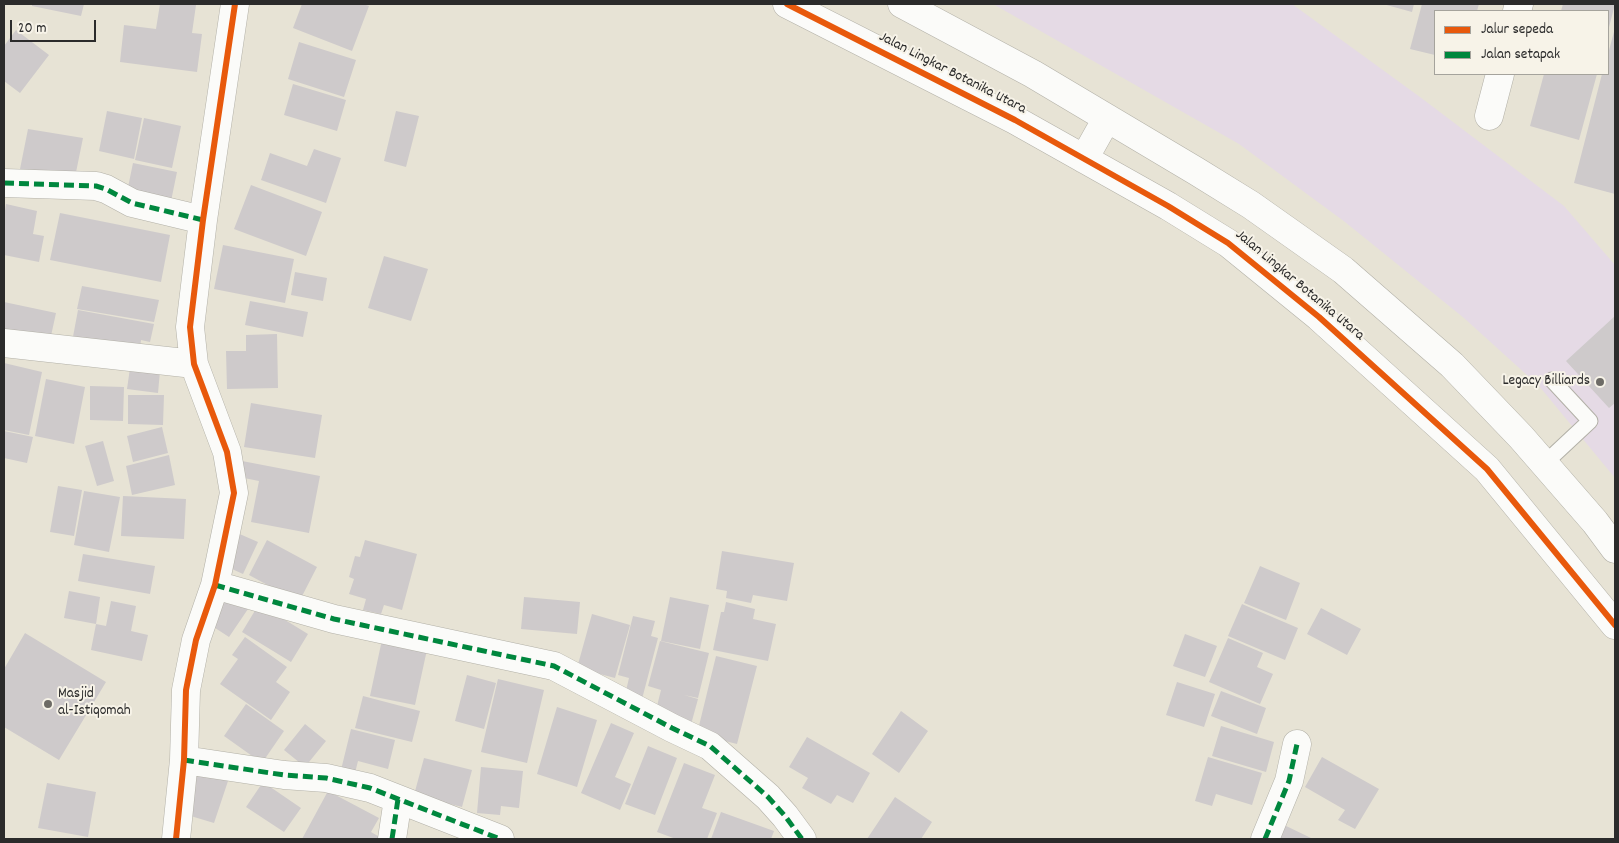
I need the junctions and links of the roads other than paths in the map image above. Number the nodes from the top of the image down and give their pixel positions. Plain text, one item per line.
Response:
1 (235, 4) edge
2 (787, 4) edge
3 (902, 4) edge
4 (1500, 75) edge
5 (1489, 116) dead end
6 (1107, 118) junction
7 (1084, 159) junction
8 (4, 183) edge
9 (203, 220) junction
10 (4, 343) edge
11 (194, 364) junction
12 (1552, 380) dead end
13 (1544, 464) junction
14 (1615, 549) edge
15 (215, 585) junction
16 (1615, 625) edge
17 (1297, 744) dead end
18 (184, 760) junction
19 (398, 799) junction
20 (176, 839) edge
21 (392, 839) edge
22 (500, 839) edge
23 (802, 839) edge
24 (1265, 839) edge

1 - 9 street
2 - 7 street, Jalan Lingkar Botanika Utara
3 - 6 street, Jalan Lingkar Botanika Utara
4 - 5 street
6 - 7 street
6 - 13 street, Jalan Lingkar Botanika Utara
7 - 16 street, Jalan Lingkar Botanika Utara
8 - 9 street
9 - 11 street
10 - 11 street
11 - 15 street
12 - 13 lane
13 - 14 street, Jalan Lingkar Botanika Utara
15 - 18 street
15 - 23 street
17 - 24 street
18 - 19 street
18 - 20 street
19 - 21 street
19 - 22 street

